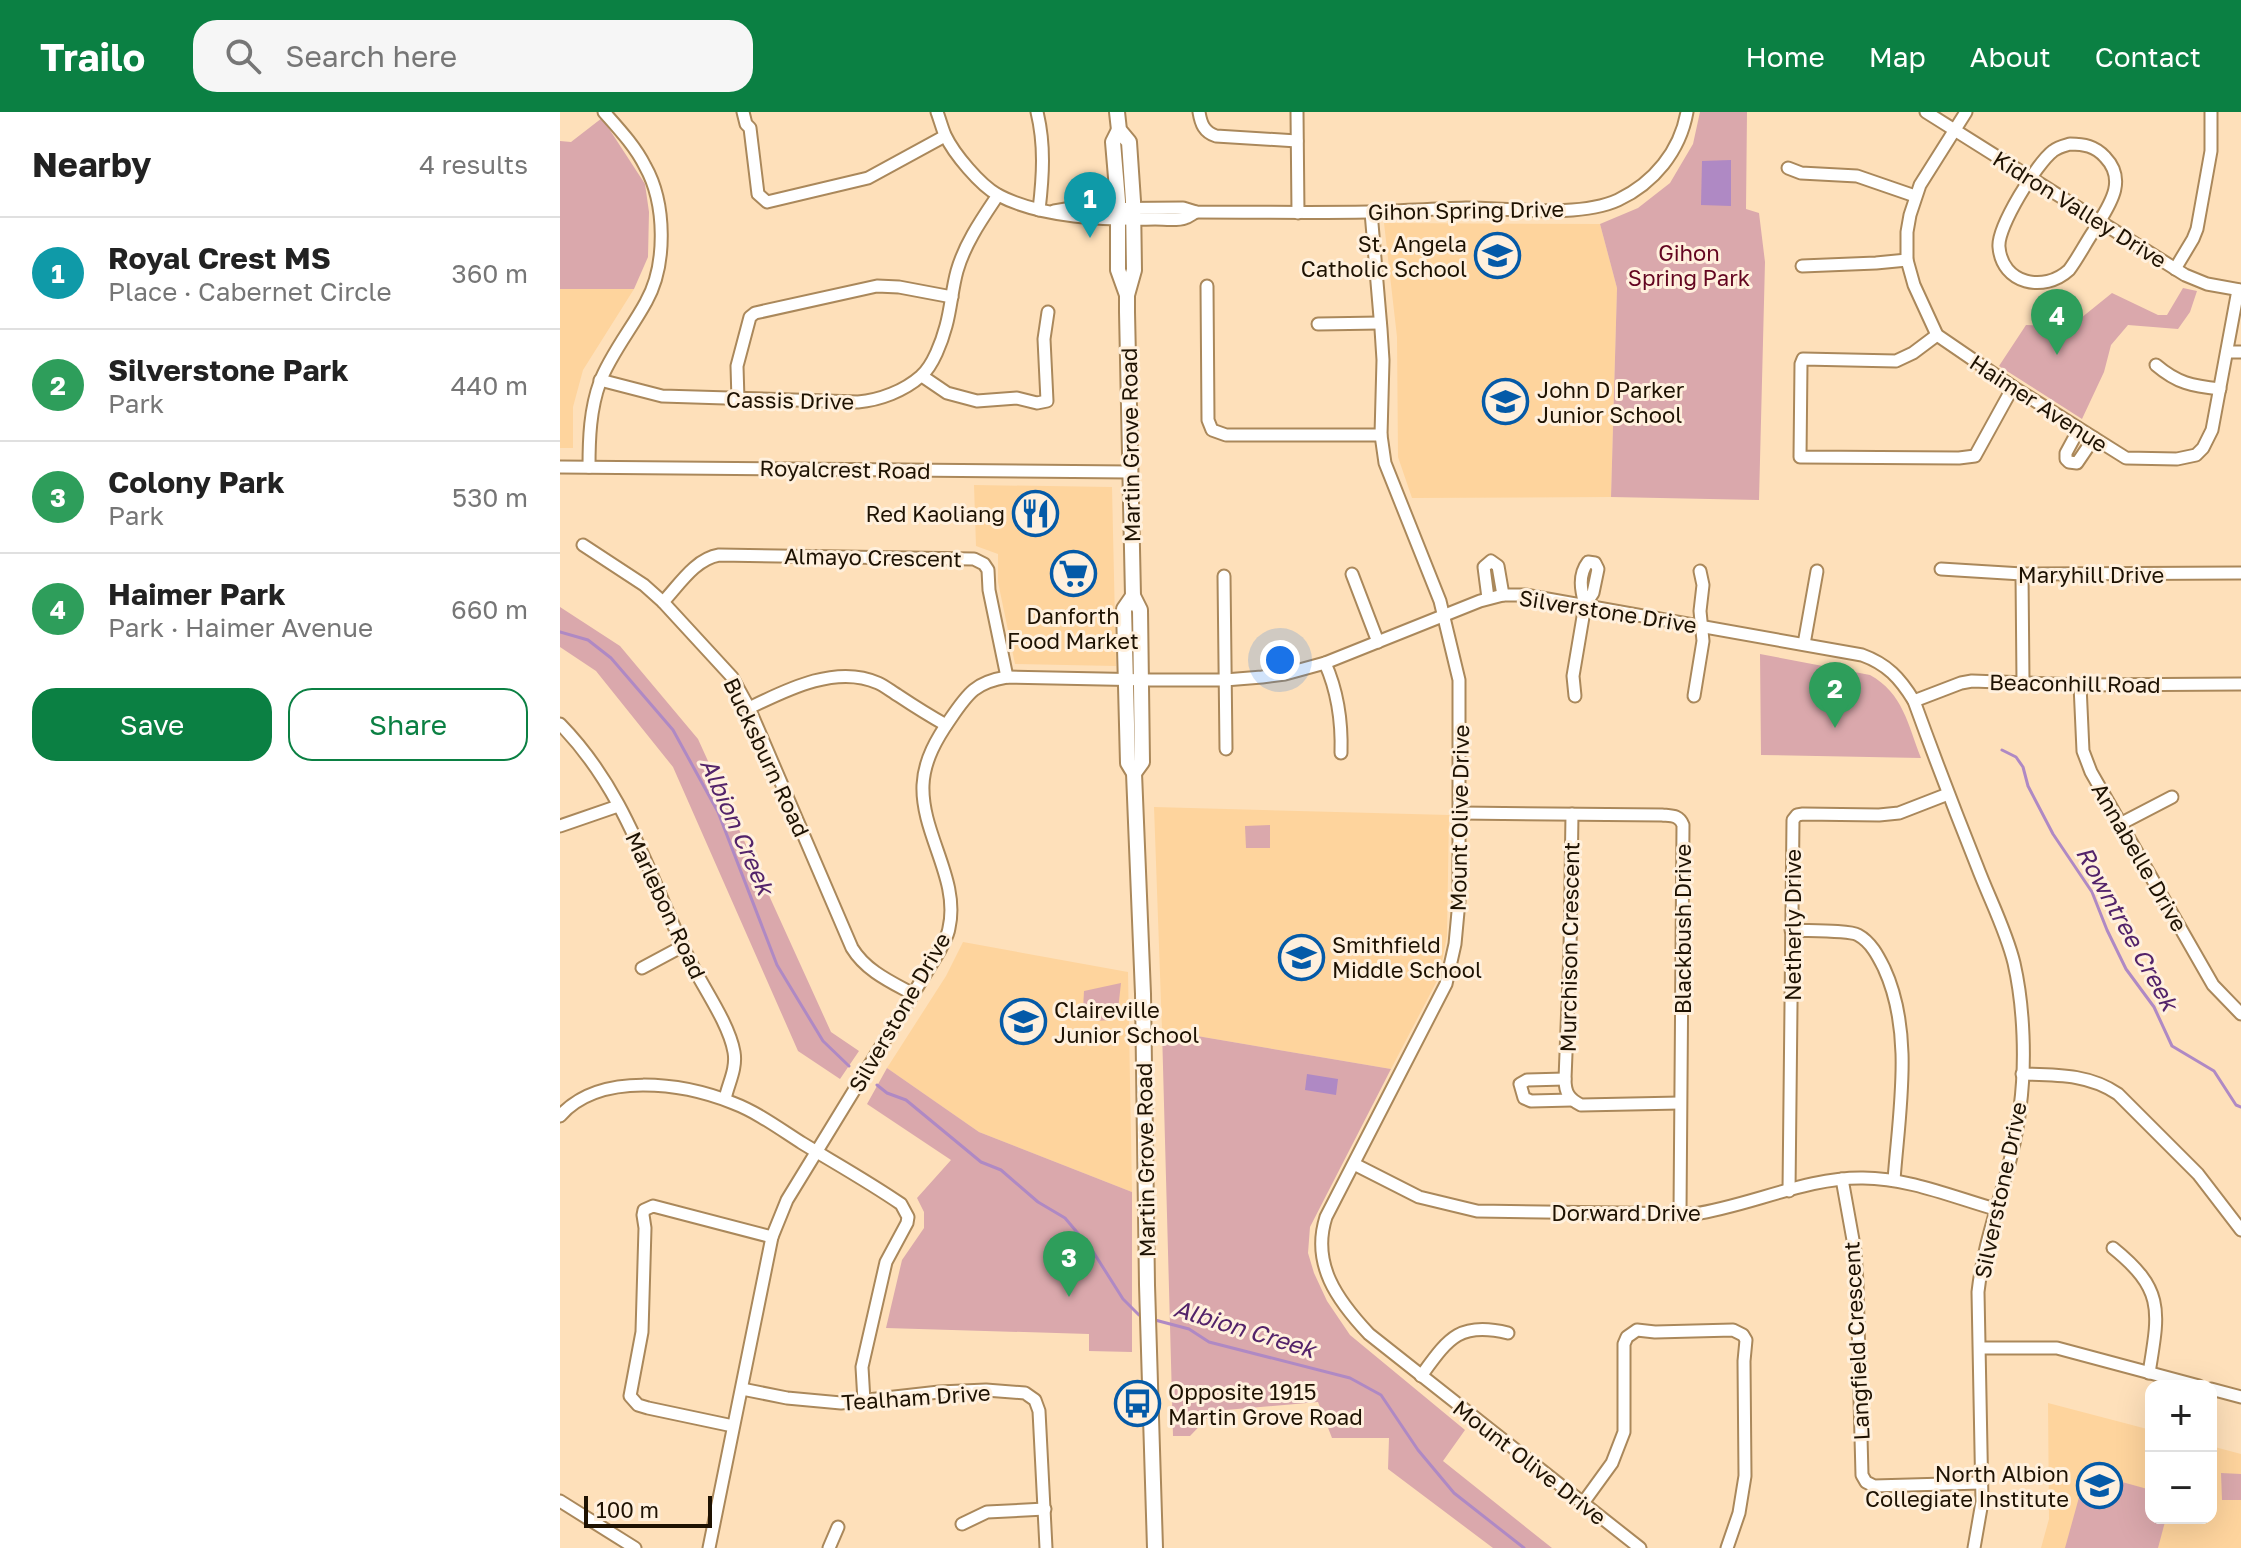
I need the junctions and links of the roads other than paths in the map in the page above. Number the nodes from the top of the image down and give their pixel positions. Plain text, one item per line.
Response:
1 (604, 112) edge
2 (743, 112) edge
3 (937, 112) edge
4 (1037, 112) edge
5 (1117, 112) edge
6 (1199, 112) edge
7 (1297, 112) edge
8 (1687, 112) edge
9 (1926, 112) edge
10 (1966, 112) edge
11 (2211, 112) edge
12 (1954, 130) junction
13 (945, 136) junction
14 (1297, 141) junction
15 (1788, 168) dead end
16 (2031, 179) junction
17 (998, 195) junction
18 (1915, 196) junction
19 (1039, 210) junction
20 (1371, 212) junction
21 (1298, 213) junction
22 (1126, 214) junction
23 (2099, 221) junction
24 (1907, 260) junction
25 (1802, 266) dead end
26 (2175, 269) junction
27 (1207, 286) dead end
28 (2240, 290) edge
29 (952, 297) junction
30 (1048, 312) dead end
31 (1380, 323) junction
32 (1318, 324) dead end
33 (1937, 335) junction
34 (2227, 352) junction
35 (2241, 352) edge
36 (2156, 365) dead end
37 (922, 376) junction
38 (600, 380) junction
39 (2013, 387) junction
40 (2220, 389) junction
41 (738, 400) junction
42 (2079, 429) junction
43 (1381, 435) junction
44 (2094, 438) junction
45 (560, 467) edge
46 (589, 467) junction
47 (1130, 472) junction
48 (583, 545) dead end
49 (1941, 569) dead end
50 (1700, 571) dead end
51 (1817, 571) dead end
52 (2241, 573) edge
53 (1352, 574) dead end
54 (2022, 574) junction
55 (1224, 576) dead end
56 (1503, 595) junction
57 (1488, 598) junction
58 (663, 602) junction
59 (1585, 605) junction
60 (1443, 616) junction
61 (1701, 626) junction
62 (1378, 642) junction
63 (1804, 644) junction
64 (1325, 663) junction
65 (1007, 677) junction
66 (1134, 679) junction
67 (1225, 680) junction
68 (2023, 682) junction
69 (2241, 684) edge
70 (2080, 685) junction
71 (1575, 696) dead end
72 (1694, 696) dead end
73 (1914, 701) junction
74 (749, 708) junction
75 (560, 724) edge
76 (946, 725) junction
77 (1226, 749) dead end
78 (1341, 753) dead end
79 (1948, 794) junction
80 (2172, 797) dead end
81 (618, 806) junction
82 (1459, 813) junction
83 (1572, 814) junction
84 (2122, 823) junction
85 (560, 826) edge
86 (1791, 930) junction
87 (683, 946) junction
88 (642, 968) dead end
89 (913, 994) junction
90 (2241, 1014) edge
91 (2022, 1074) junction
92 (1565, 1079) junction
93 (725, 1099) junction
94 (1572, 1100) junction
95 (1680, 1103) junction
96 (560, 1116) edge
97 (816, 1151) junction
98 (1354, 1164) junction
99 (1842, 1179) junction
100 (1894, 1180) junction
101 (1789, 1191) junction
102 (1995, 1209) junction
103 (1680, 1213) junction
104 (2241, 1230) edge
105 (772, 1237) junction
106 (2113, 1248) dead end
107 (1508, 1333) dead end
108 (1980, 1348) junction
109 (2149, 1373) junction
110 (1421, 1376) junction
111 (2176, 1380) edge
112 (742, 1389) junction
113 (2217, 1391) edge
114 (2241, 1397) edge
115 (864, 1401) junction
116 (733, 1426) junction
117 (1981, 1483) junction
118 (560, 1501) edge
119 (1583, 1503) junction
120 (1045, 1509) junction
121 (962, 1524) dead end
122 (838, 1527) dead end
123 (1625, 1543) edge
124 (635, 1548) edge
125 (709, 1548) edge
126 (829, 1548) edge
127 (1046, 1548) edge
128 (1155, 1548) edge
129 (1640, 1548) edge
130 (1727, 1548) edge
131 (1974, 1548) edge

1 - 38 street
2 - 13 street
3 - 13 street
4 - 19 street
5 - 22 main road, Martin Grove Road
6 - 14 street
7 - 14 street
8 - 20 street, Gihon Spring Drive
9 - 12 street, Kidron Valley Drive
10 - 12 street
11 - 26 street
12 - 16 street, Kidron Valley Drive
12 - 18 street
13 - 17 street
14 - 21 street
15 - 18 street
16 - 23 street, Kidron Valley Drive
16 - 23 street
16 - 23 street
17 - 19 street, Gihon Spring Drive
17 - 29 street
18 - 24 street
19 - 22 street, Gihon Spring Drive
20 - 21 street, Gihon Spring Drive
20 - 31 street, Mount Olive Drive
21 - 22 street, Gihon Spring Drive
22 - 47 main road, Martin Grove Road
23 - 26 street, Kidron Valley Drive
24 - 25 street
24 - 33 street
26 - 28 street, Kidron Valley Drive
27 - 43 street
28 - 34 street, Haimer Avenue
29 - 37 street
29 - 41 street
30 - 37 street
31 - 32 street
31 - 43 street, Mount Olive Drive
33 - 39 street, Haimer Avenue
33 - 39 street
34 - 35 street
34 - 40 street, Haimer Avenue
36 - 40 street
37 - 41 street, Cassis Drive
38 - 41 street, Cassis Drive
38 - 46 street
39 - 42 street, Haimer Avenue
40 - 44 street, Haimer Avenue
42 - 44 street, Haimer Avenue
42 - 44 street
43 - 60 street, Mount Olive Drive
45 - 46 street, Royalcrest Road
46 - 47 street, Royalcrest Road
47 - 66 main road, Martin Grove Road
48 - 58 street, Bucksburn Road
49 - 54 street, Maryhill Drive
50 - 61 street
51 - 63 street
52 - 54 street, Maryhill Drive
53 - 62 street
54 - 68 street
55 - 67 street
56 - 57 street, Silverstone Drive
56 - 57 street
56 - 59 street, Silverstone Drive
57 - 60 street, Silverstone Drive
58 - 65 street, Almayo Crescent
58 - 74 street, Bucksburn Road
59 - 61 street, Silverstone Drive
59 - 71 street
60 - 62 street, Silverstone Drive
60 - 82 street, Mount Olive Drive
61 - 63 street, Silverstone Drive
61 - 72 street
62 - 64 street, Silverstone Drive
63 - 73 street, Silverstone Drive
64 - 67 street, Silverstone Drive
64 - 78 street
65 - 66 street, Silverstone Drive
65 - 76 street, Silverstone Drive
66 - 67 street, Silverstone Drive
66 - 128 main road, Martin Grove Road
67 - 77 street
68 - 70 street, Beaconhill Road
68 - 73 street, Beaconhill Road
69 - 70 street, Beaconhill Road
70 - 84 street, Annabelle Drive
73 - 79 street, Silverstone Drive
74 - 76 street
74 - 89 street, Bucksburn Road
75 - 81 street, Marlebon Road
76 - 89 street, Silverstone Drive
79 - 86 street, Netherly Drive
79 - 91 street, Silverstone Drive
80 - 84 street
81 - 85 street
81 - 87 street, Marlebon Road
82 - 83 street, Blackbush Drive
82 - 98 street, Mount Olive Drive
83 - 92 street, Murchison Crescent
83 - 95 street, Blackbush Drive
84 - 90 street, Annabelle Drive
86 - 100 street
86 - 101 street, Netherly Drive
87 - 88 street
87 - 93 street, Marlebon Road
89 - 97 street, Silverstone Drive
91 - 102 street, Silverstone Drive
91 - 104 street
92 - 94 street, Murchison Crescent
92 - 94 street, Murchison Crescent
93 - 96 street
93 - 97 street
94 - 95 street, Murchison Crescent
95 - 103 street, Blackbush Drive
97 - 105 street, Silverstone Drive
97 - 115 street
98 - 103 street, Dorward Drive
98 - 110 street, Mount Olive Drive
99 - 100 street, Dorward Drive
99 - 101 street, Dorward Drive
99 - 117 street, Langfield Crescent
100 - 102 street, Dorward Drive
101 - 103 street, Dorward Drive
102 - 108 street, Silverstone Drive
105 - 112 street, Silverstone Drive
105 - 116 street
106 - 109 street
107 - 110 street
108 - 109 street
108 - 117 street, Silverstone Drive
109 - 111 street
110 - 119 street, Mount Olive Drive
112 - 115 street, Tealham Drive
112 - 116 street, Silverstone Drive
113 - 114 street
115 - 120 street, Tealham Drive
116 - 125 street, Silverstone Drive
117 - 131 street, Silverstone Drive
118 - 124 street
119 - 123 street, Mount Olive Drive
119 - 130 street
120 - 121 street
120 - 127 street, Tealham Drive
122 - 126 street
123 - 129 street, Mount Olive Drive

